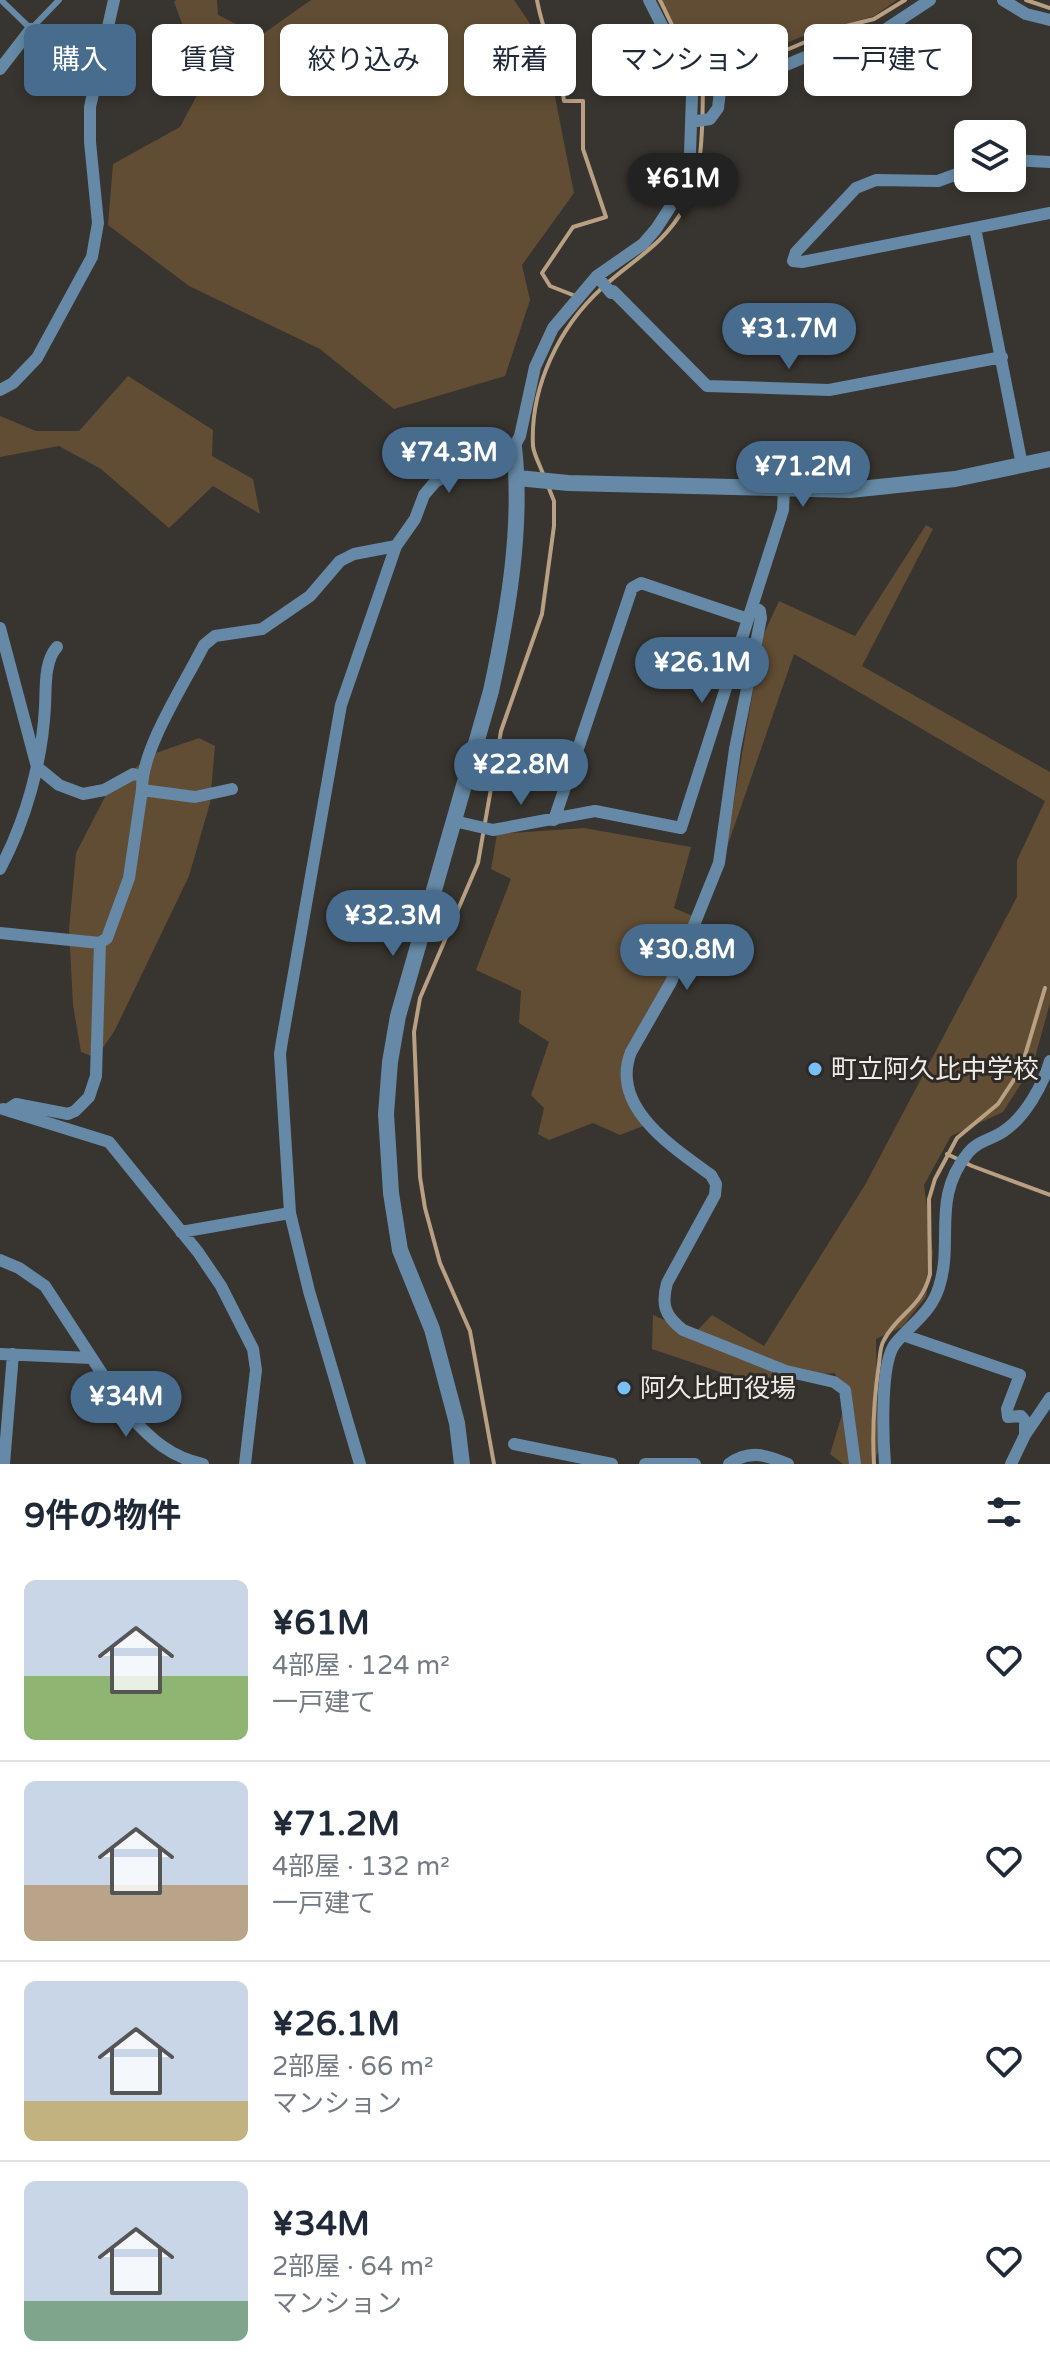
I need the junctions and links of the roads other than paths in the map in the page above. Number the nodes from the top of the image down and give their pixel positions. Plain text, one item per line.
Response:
1 (1, 0) edge
2 (59, 0) edge
3 (114, 0) edge
4 (649, 0) edge
5 (930, 0) edge
6 (1003, 0) edge
7 (1050, 20) edge
8 (26, 24) edge
9 (36, 24) edge
10 (108, 24) edge
11 (24, 38) edge
12 (0, 69) edge
13 (92, 96) edge
14 (698, 121) junction
15 (1026, 161) edge
16 (1050, 162) edge
17 (954, 175) edge
18 (1050, 213) edge
19 (975, 228) junction
20 (597, 276) junction
21 (1002, 357) junction
22 (0, 390) edge
23 (514, 447) junction
24 (1050, 459) edge
25 (1022, 465) junction
26 (518, 478) junction
27 (784, 489) junction
28 (396, 546) junction
29 (750, 613) junction
30 (0, 628) edge
31 (57, 647) dead end
32 (37, 767) junction
33 (142, 783) junction
34 (232, 789) dead end
35 (554, 820) junction
36 (461, 824) junction
37 (0, 869) edge
38 (0, 933) edge
39 (100, 943) junction
40 (1050, 1061) edge
41 (3, 1109) edge
42 (290, 1213) junction
43 (181, 1232) junction
44 (0, 1260) edge
45 (903, 1335) junction
46 (6, 1354) edge
47 (91, 1358) junction
48 (1049, 1404) edge
49 (1025, 1435) junction
50 (514, 1444) dead end
51 (4, 1464) edge
52 (203, 1464) edge
53 (245, 1464) edge
54 (360, 1464) edge
55 (462, 1464) edge
56 (612, 1464) edge
57 (645, 1464) edge
58 (695, 1464) edge
59 (729, 1464) edge
60 (788, 1464) edge
61 (855, 1464) edge
62 (885, 1464) edge
63 (1011, 1464) edge

1 - 8 lane
2 - 9 lane
3 - 10 street
4 - 14 street
5 - 14 street
6 - 7 street
11 - 12 street
13 - 22 street
14 - 20 street
15 - 16 street
17 - 19 street
18 - 19 street
19 - 21 street
20 - 21 street
20 - 23 street
21 - 25 street
23 - 26 street
23 - 28 street
24 - 25 street
25 - 27 street
26 - 27 street
26 - 36 street
27 - 29 street
28 - 33 street
28 - 42 street
29 - 35 street
29 - 35 street
29 - 61 street
30 - 32 street
31 - 32 street
32 - 33 street
32 - 37 street
33 - 34 street
33 - 39 street
35 - 36 street
36 - 55 street
38 - 39 street
39 - 41 street
40 - 45 street
41 - 43 street
42 - 43 street
42 - 54 street
43 - 53 street
44 - 47 street
45 - 49 street
45 - 62 street
46 - 47 street
46 - 51 street
47 - 52 street
48 - 49 street
49 - 63 street
50 - 56 street
57 - 58 street
59 - 60 street

